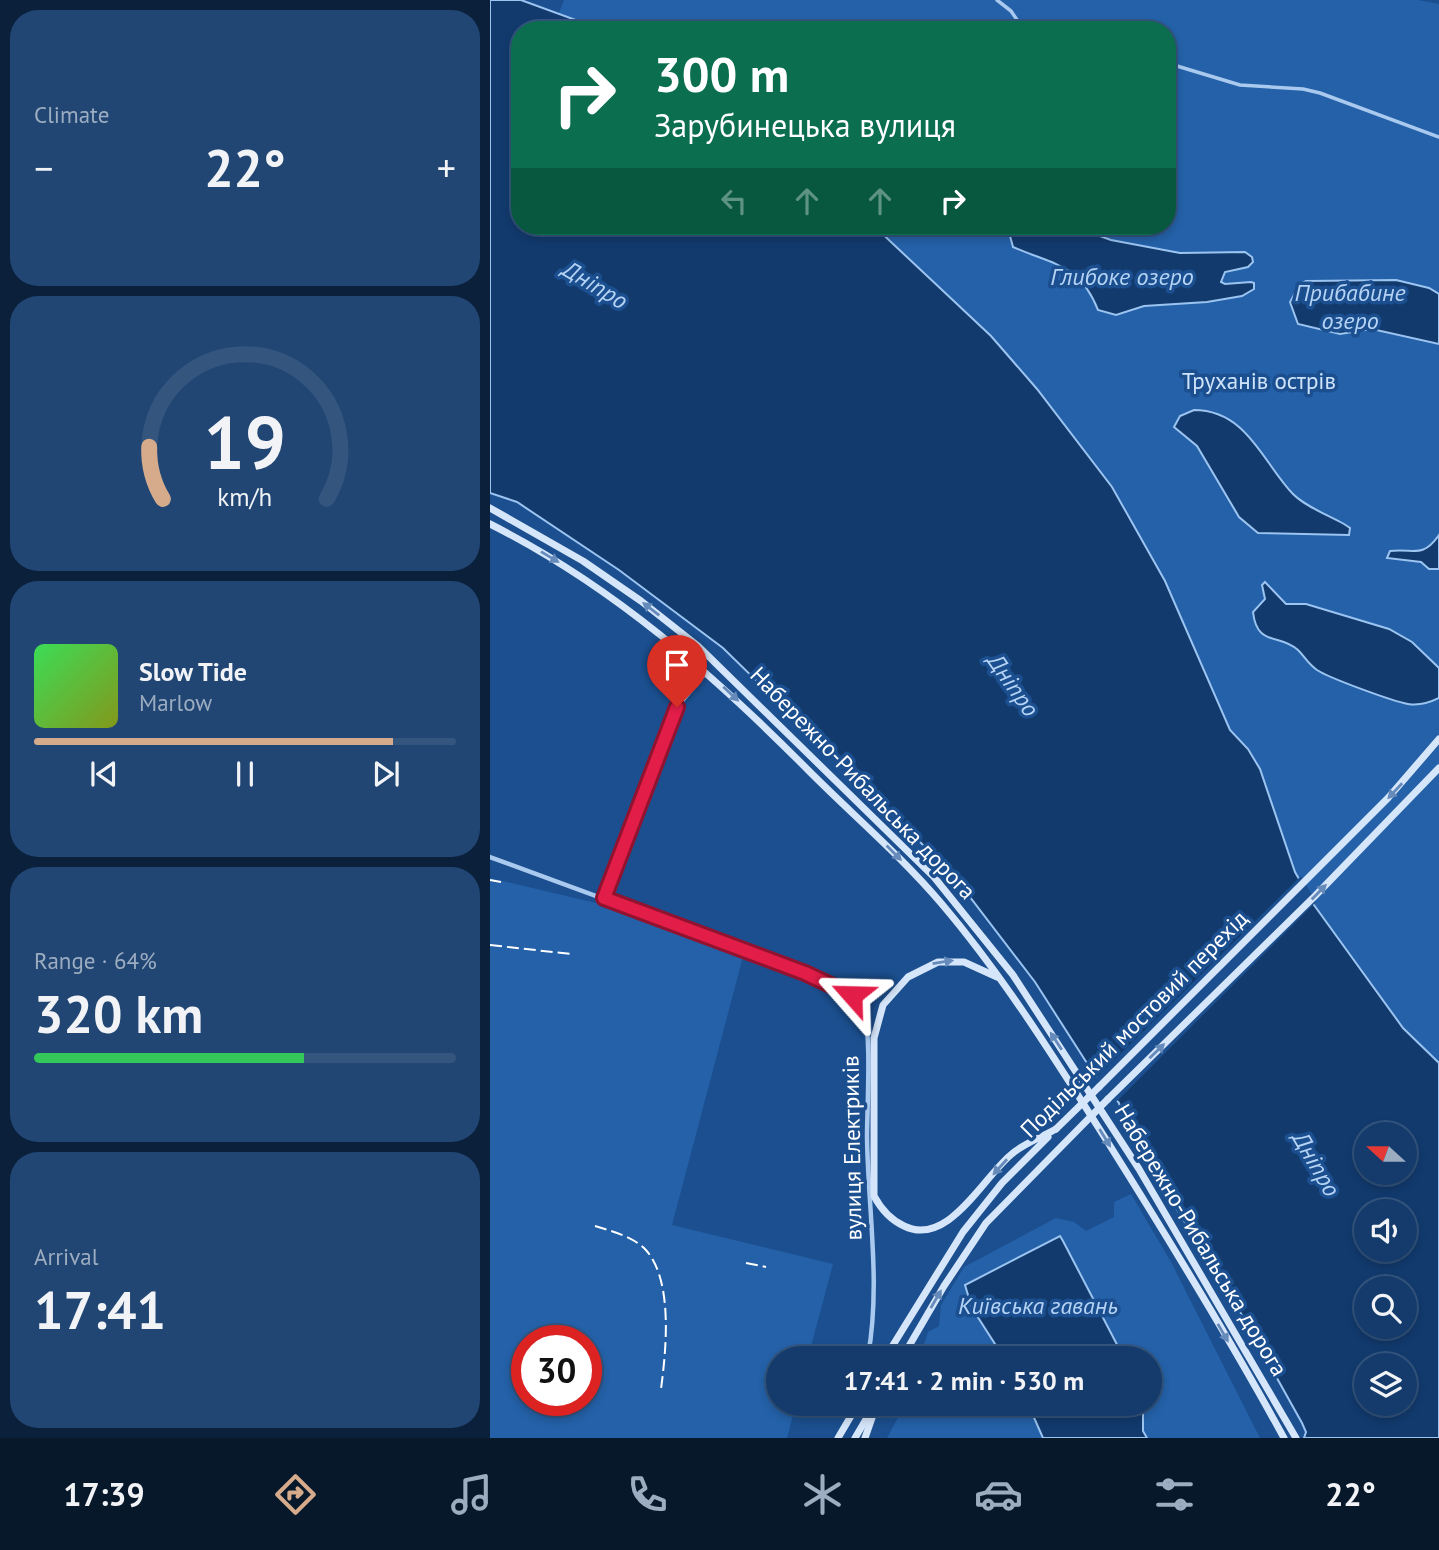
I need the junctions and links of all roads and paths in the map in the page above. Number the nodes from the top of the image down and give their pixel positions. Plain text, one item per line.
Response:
1 (997, 0) edge
2 (1018, 21) edge
3 (1176, 66) edge
4 (1439, 136) edge
5 (490, 508) edge
6 (490, 524) edge
7 (706, 672) junction
8 (1439, 739) edge
9 (1439, 768) edge
10 (490, 857) edge
11 (604, 898) junction
12 (1001, 978) junction
13 (1056, 1129) junction
14 (869, 1346) edge
15 (892, 1346) edge
16 (909, 1346) edge
17 (851, 1416) edge
18 (869, 1416) edge
19 (872, 1416) edge
20 (838, 1438) edge
21 (855, 1438) edge
22 (865, 1438) edge
23 (1284, 1438) edge
24 (1296, 1438) edge

1 - 2 street
3 - 4 street
24 -> 5 main road, Набережно-Рибальська дорога
6 -> 7 main road, Набережно-Рибальська дорога
7 - 11 street
7 -> 12 main road, Набережно-Рибальська дорога
8 -> 13 main road, Подільський мостовий перехід, bridge
16 -> 9 main road, Подільський мостовий перехід, bridge
10 - 11 street, вулиця Електриків
11 - 14 street, вулиця Електриків
13 -> 12 main road
12 -> 23 main road, Набережно-Рибальська дорога
13 - 15 main road, Подільський мостовий перехід
17 - 20 main road
18 - 21 main road
19 - 22 main road

